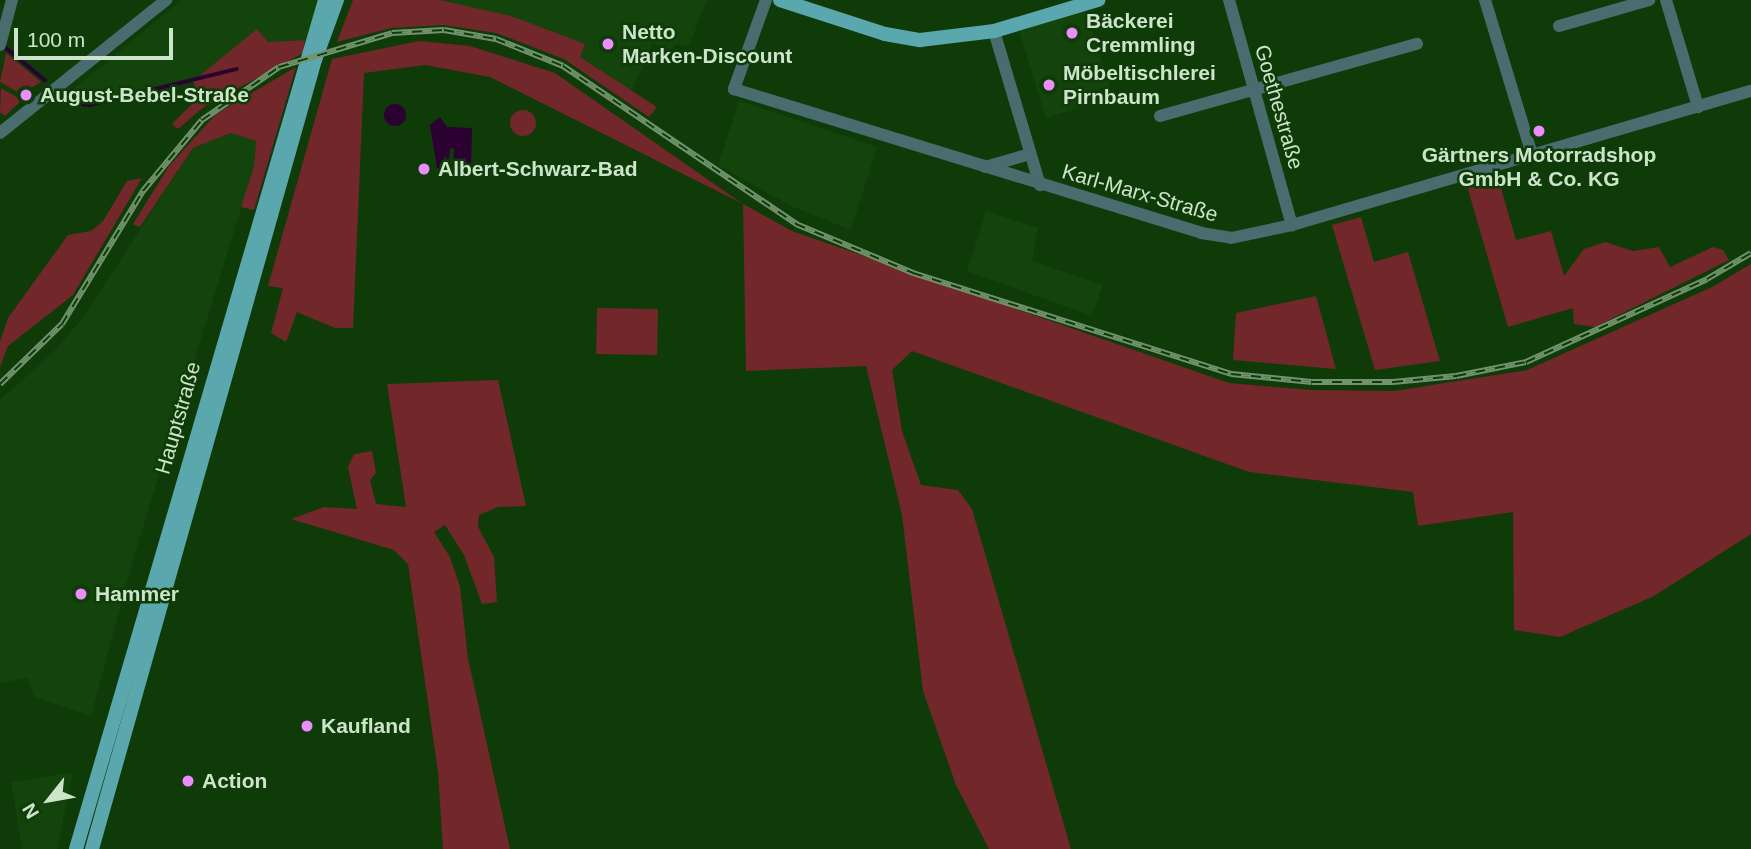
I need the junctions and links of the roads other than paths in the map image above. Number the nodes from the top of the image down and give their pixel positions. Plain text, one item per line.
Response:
1 (12, 0) edge
2 (166, 0) edge
3 (325, 0) edge
4 (337, 0) edge
5 (766, 0) edge
6 (780, 0) edge
7 (1098, 0) edge
8 (1229, 0) edge
9 (1485, 0) edge
10 (1649, 0) edge
11 (1667, 0) edge
12 (1559, 26) dead end
13 (994, 31) junction
14 (1, 40) edge
15 (1416, 44) dead end
16 (1254, 90) junction
17 (1751, 91) edge
18 (1698, 107) junction
19 (1160, 116) dead end
20 (0, 133) edge
21 (1030, 154) junction
22 (1532, 155) junction
23 (985, 167) junction
24 (1040, 184) junction
25 (1292, 225) junction
26 (76, 849) edge
27 (92, 849) edge

1 - 14 street
2 - 20 street
3 - 26 main road, Hauptstraße
4 - 27 main road, Hauptstraße
5 - 23 street, Karl-Marx-Straße
6 - 13 main road
7 - 13 main road
8 - 16 street, Goethestraße
9 - 22 street
10 - 12 street
11 - 18 street
13 - 21 street
15 - 16 street
16 - 19 street
16 - 25 street, Goethestraße
17 - 18 street, Karl-Marx-Straße
18 - 22 street, Karl-Marx-Straße
21 - 23 street
21 - 24 street
22 - 25 street, Karl-Marx-Straße
23 - 24 street, Karl-Marx-Straße
24 - 25 street, Karl-Marx-Straße

